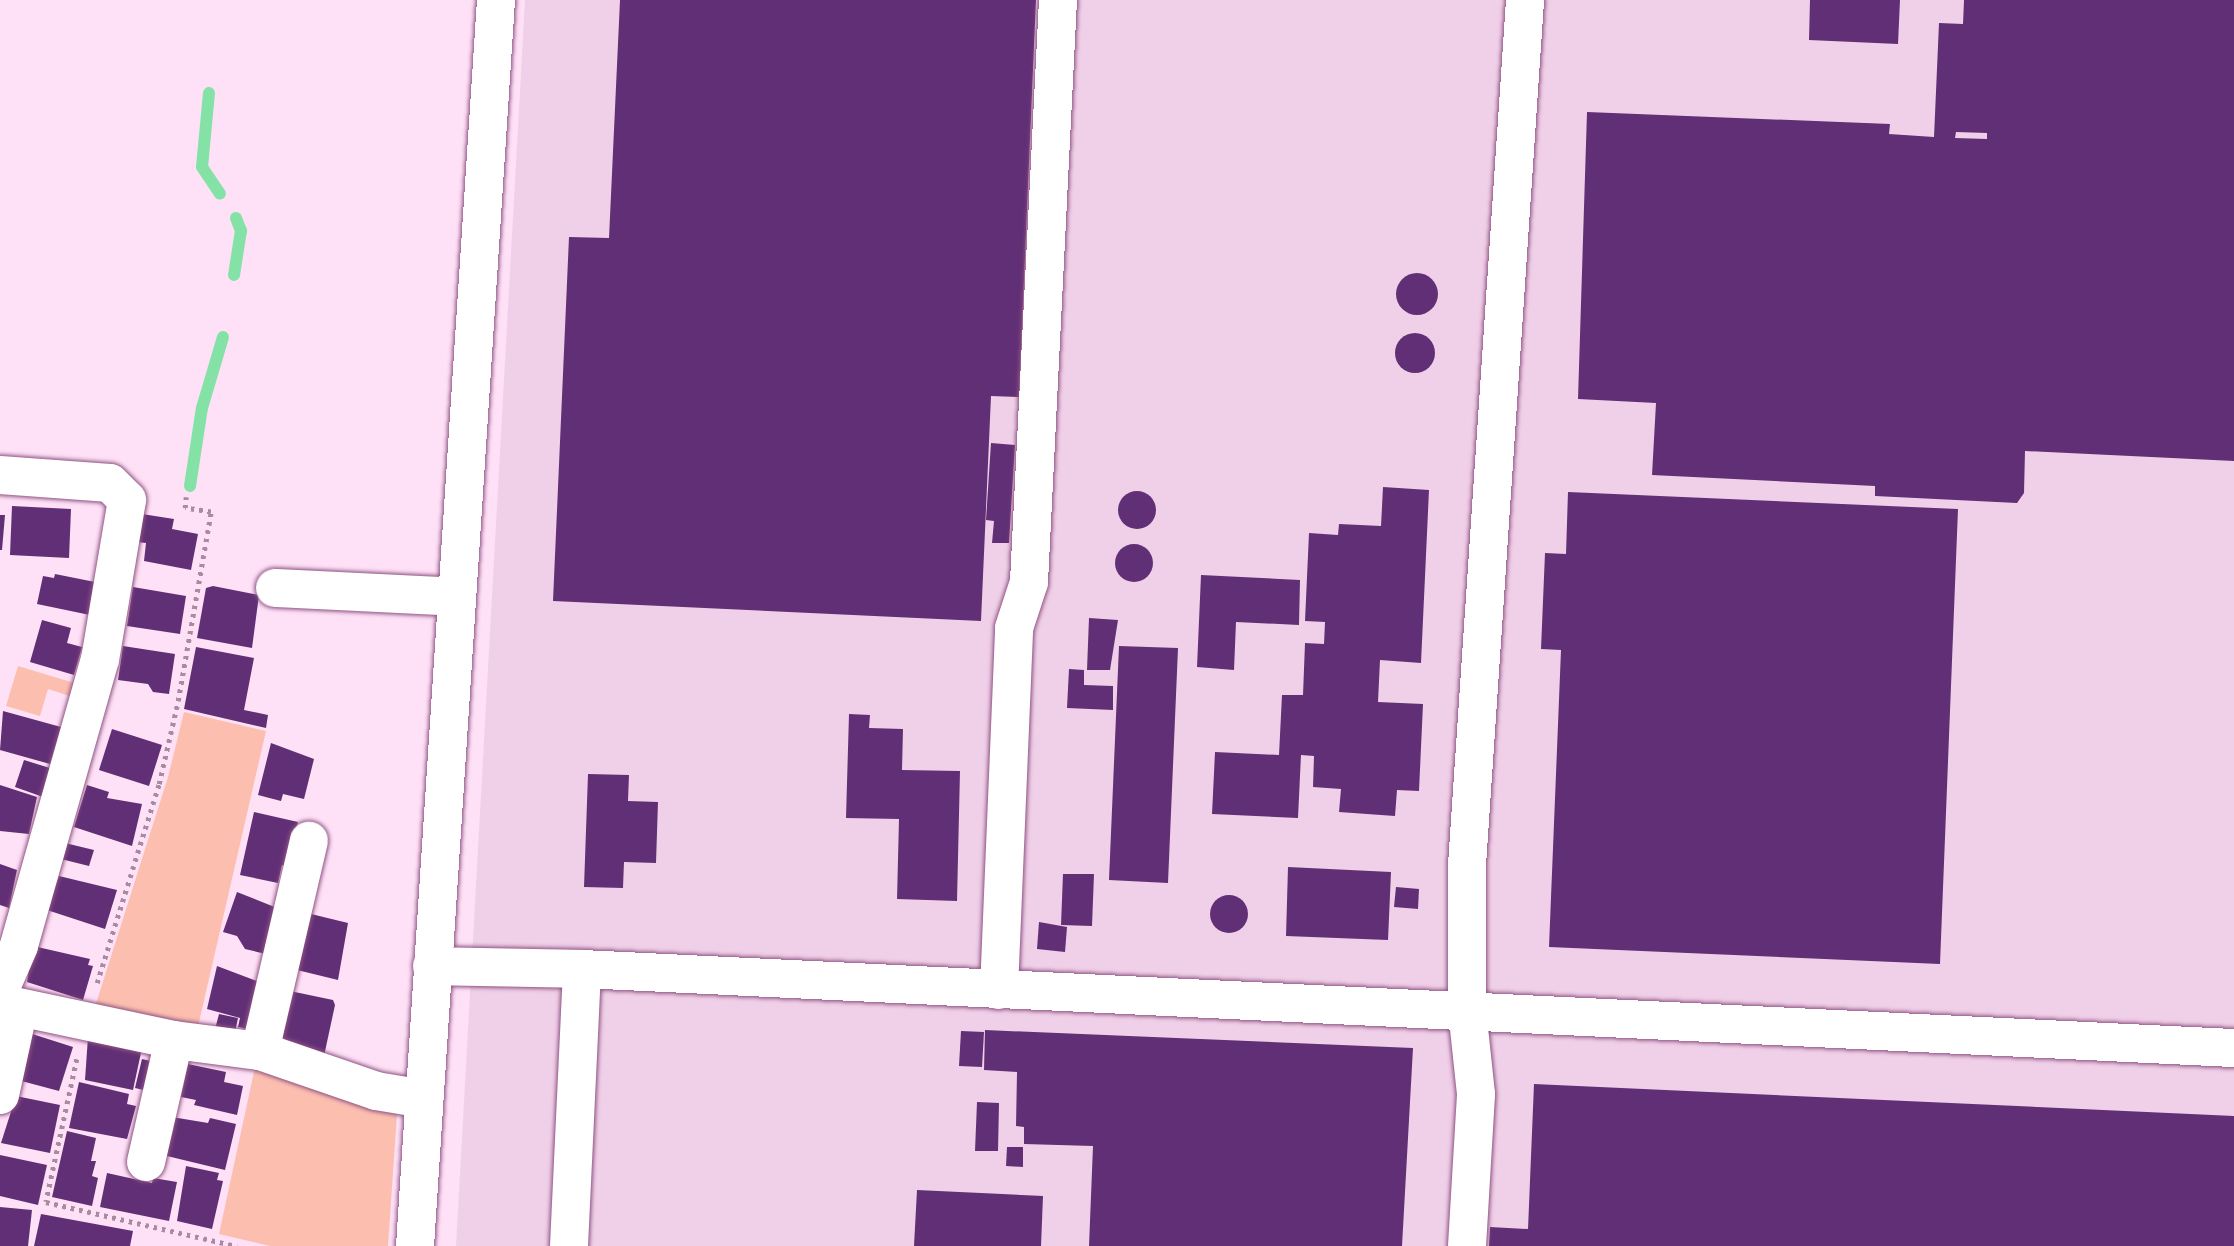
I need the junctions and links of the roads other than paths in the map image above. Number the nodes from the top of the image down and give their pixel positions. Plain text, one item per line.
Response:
1 (496, 0) edge
2 (1058, 0) edge
3 (1525, 0) edge
4 (0, 475) edge
5 (275, 588) dead end
6 (457, 597) junction
7 (309, 841) dead end
8 (432, 966) junction
9 (582, 969) junction
10 (999, 990) junction
11 (6, 1000) edge
12 (1467, 1010) junction
13 (174, 1040) junction
14 (2234, 1048) edge
15 (260, 1051) junction
16 (0, 1095) edge
17 (424, 1099) junction
18 (146, 1162) dead end
19 (415, 1246) edge
20 (569, 1246) edge
21 (1467, 1246) edge

1 - 6 street
2 - 10 street
3 - 12 street
4 - 11 street
5 - 6 street
6 - 8 street
7 - 15 street
8 - 9 street
8 - 17 street
9 - 10 street
9 - 20 street
10 - 12 street
11 - 13 street
11 - 16 street
12 - 14 street
12 - 21 street
13 - 15 street
13 - 18 street
15 - 17 street
17 - 19 street

